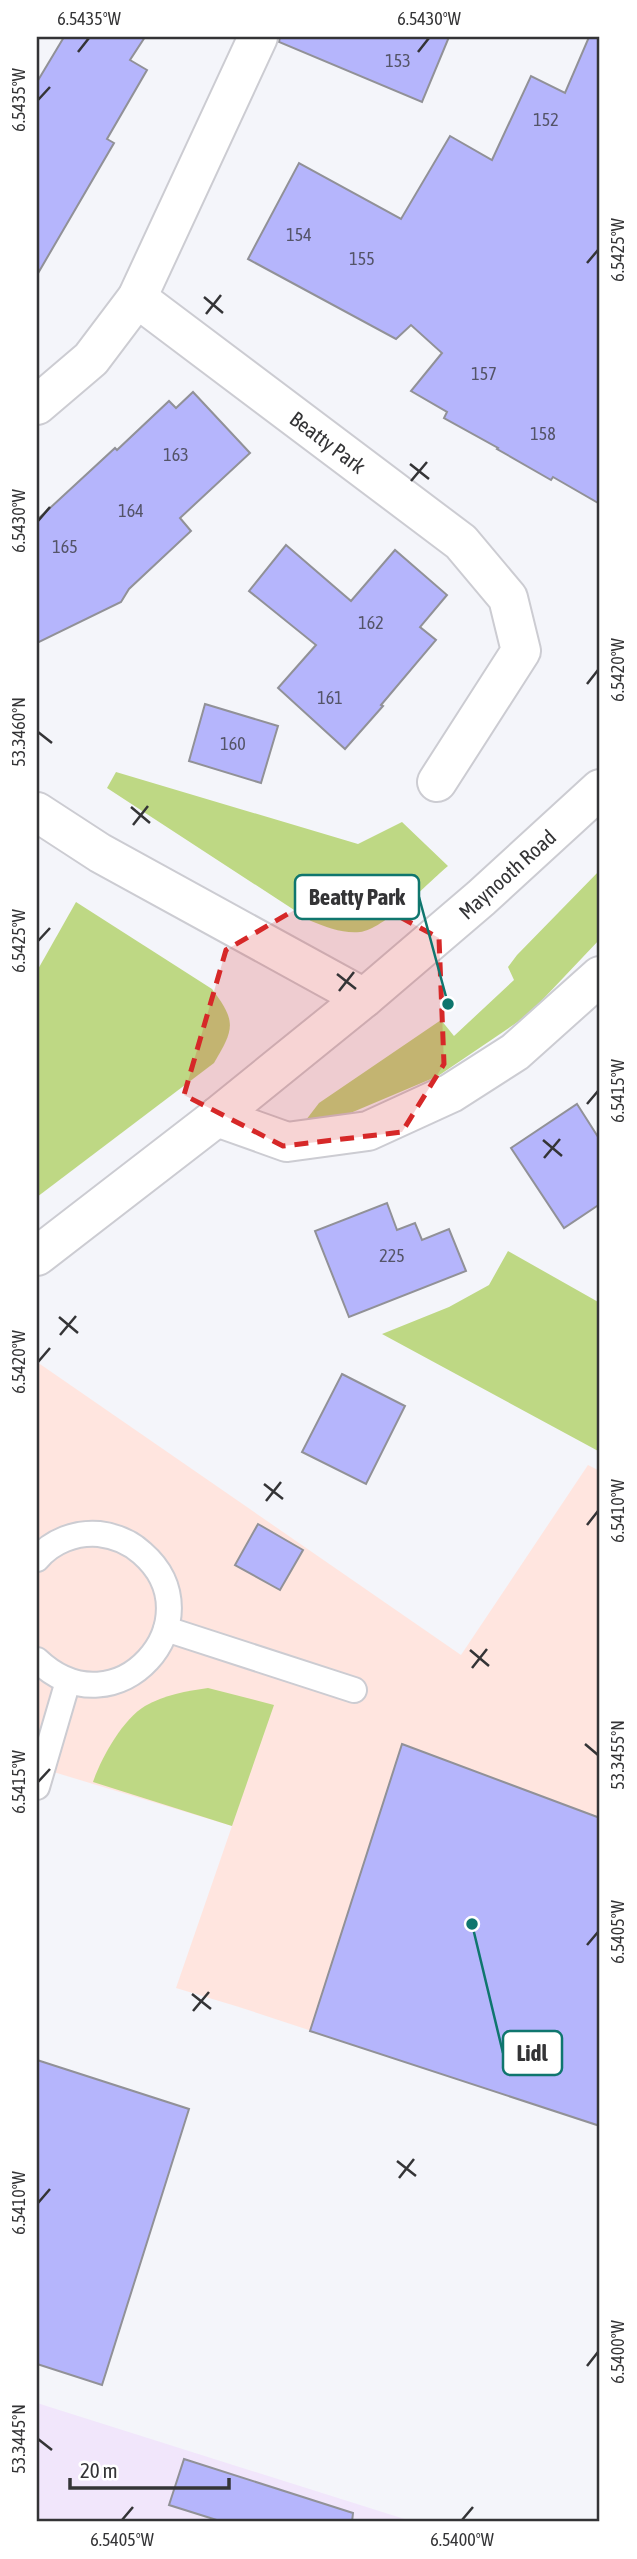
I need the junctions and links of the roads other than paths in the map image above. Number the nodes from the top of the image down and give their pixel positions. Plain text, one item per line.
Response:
1 (258, 37) edge
2 (137, 298) junction
3 (37, 405) edge
4 (437, 782) dead end
5 (600, 789) edge
6 (37, 812) edge
7 (600, 976) edge
8 (364, 998) junction
9 (217, 1116) junction
10 (37, 1256) edge
11 (37, 1559) edge
12 (166, 1629) junction
13 (37, 1660) edge
14 (68, 1681) junction
15 (354, 1690) dead end
16 (37, 1787) edge

1 - 2 street
2 - 3 street
2 - 4 street, Beatty Park
5 - 8 street, Maynooth Road
6 - 8 street
7 - 9 street
8 - 9 street, Maynooth Road
9 - 10 street, Maynooth Road
11 - 12 lane
12 - 14 lane
12 - 15 lane
13 - 14 lane
14 - 16 lane

